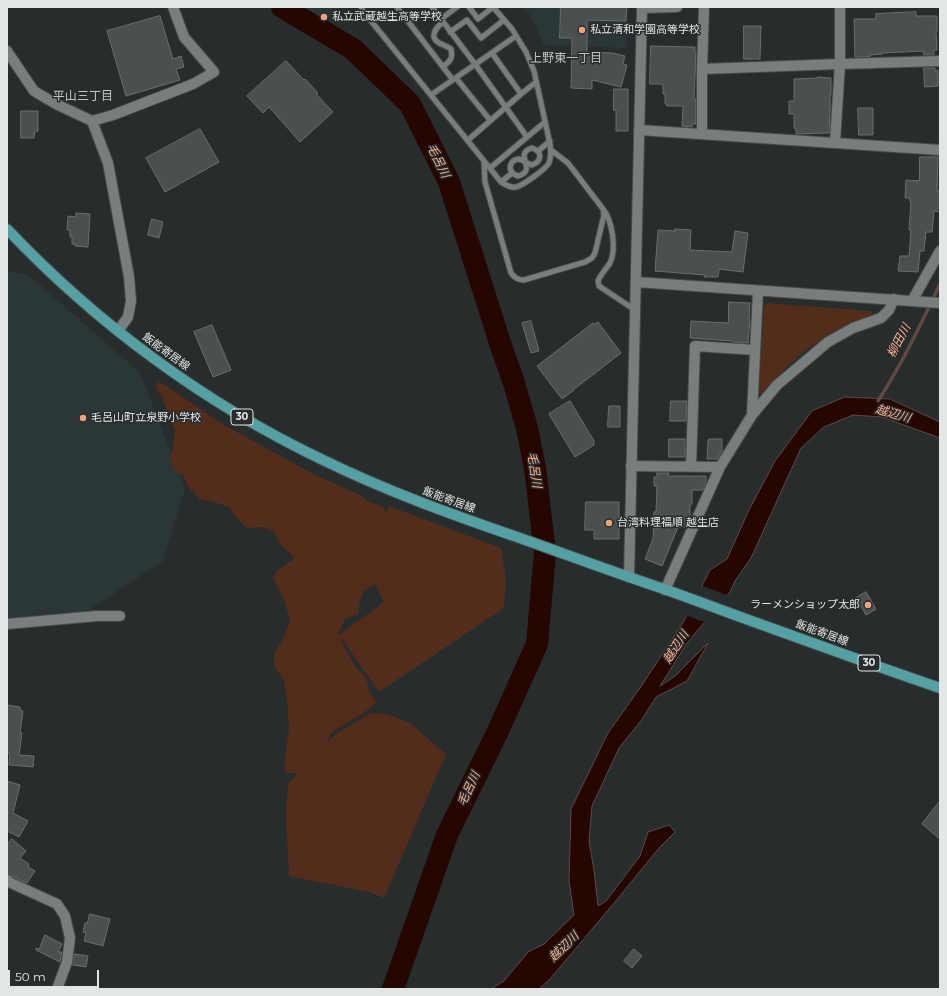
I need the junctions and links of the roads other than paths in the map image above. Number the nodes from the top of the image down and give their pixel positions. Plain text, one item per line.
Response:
1 (173, 7) edge
2 (361, 7) edge
3 (397, 7) edge
4 (432, 7) edge
5 (457, 7) edge
6 (469, 7) edge
7 (493, 7) edge
8 (677, 7) edge
9 (704, 7) edge
10 (840, 7) edge
11 (642, 8) edge
12 (442, 20) junction
13 (504, 20) junction
14 (450, 32) junction
15 (516, 36) junction
16 (7, 51) edge
17 (492, 53) junction
18 (940, 61) edge
19 (475, 64) junction
20 (840, 64) junction
21 (443, 67) junction
22 (702, 69) junction
23 (455, 79) junction
24 (536, 82) junction
25 (521, 94) junction
26 (431, 95) junction
27 (506, 107) junction
28 (490, 120) junction
29 (92, 121) junction
30 (546, 122) junction
31 (639, 130) junction
32 (702, 134) junction
33 (527, 137) junction
34 (468, 140) junction
35 (550, 141) junction
36 (835, 142) junction
37 (551, 150) junction
38 (940, 150) edge
39 (538, 151) junction
40 (484, 161) junction
41 (525, 162) junction
42 (490, 168) junction
43 (512, 173) junction
44 (501, 182) junction
45 (603, 208) junction
46 (7, 229) edge
47 (940, 251) edge
48 (636, 282) junction
49 (758, 291) junction
50 (894, 299) junction
51 (915, 301) junction
52 (940, 303) edge
53 (635, 310) junction
54 (118, 331) junction
55 (755, 350) junction
56 (752, 414) junction
57 (631, 466) junction
58 (691, 466) junction
59 (720, 467) junction
60 (629, 577) junction
61 (665, 590) junction
62 (120, 616) dead end
63 (7, 624) edge
64 (940, 688) edge
65 (7, 880) edge
66 (57, 989) edge

1 - 29 street
2 - 26 lane
3 - 21 lane
4 - 12 lane
5 - 12 lane
6 - 7 lane
7 - 13 lane
8 - 11 street
9 - 22 street
10 - 20 street
11 - 31 street
12 - 14 lane
12 - 21 lane
13 - 14 lane
13 - 15 lane
14 - 19 lane
15 - 17 lane
15 - 24 lane
16 - 29 street
17 - 19 lane
17 - 25 lane
18 - 20 street
19 - 23 lane
19 - 27 lane
20 - 22 street
20 - 36 street
21 - 23 lane
22 - 32 street
23 - 26 lane
23 - 28 lane
24 - 25 lane
24 - 30 lane
25 - 27 lane
26 - 34 lane
27 - 28 lane
27 - 33 lane
28 - 34 lane
29 - 54 street
30 - 33 lane
30 - 35 lane
31 - 32 street
31 - 48 street
32 - 36 street
33 - 42 lane
34 - 40 lane
35 - 37 lane
35 - 39 lane
36 - 38 street
37 - 44 lane
37 - 45 lane
39 - 41 lane
39 - 41 lane
40 - 42 lane
40 - 45 lane
41 - 43 lane
41 - 43 lane
42 - 44 lane
43 - 44 lane
45 - 53 lane
46 - 54 main road, 飯能寄居線 / 30
47 - 51 street
48 - 49 street
48 - 53 street
49 - 50 street
49 - 55 street
50 - 51 street
50 - 56 street
51 - 52 street
53 - 57 street
54 - 60 main road, 飯能寄居線 / 30
55 - 56 street
55 - 58 street
56 - 59 street
57 - 58 street
57 - 60 street
58 - 59 street
59 - 61 street
60 - 61 main road, 飯能寄居線 / 30
61 - 64 main road, 飯能寄居線 / 30
62 - 63 street
65 - 66 street

